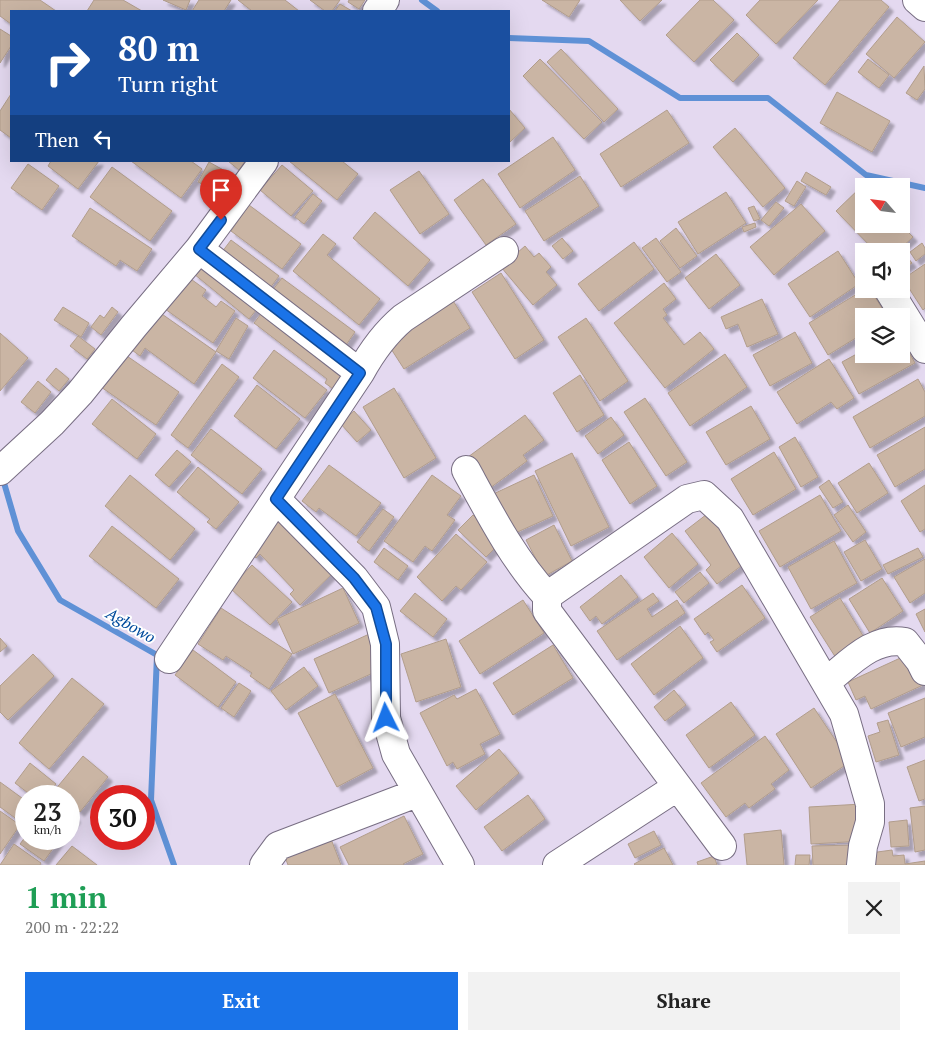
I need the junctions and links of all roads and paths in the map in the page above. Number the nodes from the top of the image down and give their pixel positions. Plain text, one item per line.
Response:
1 (917, 0) edge
2 (925, 7) edge
3 (263, 162) edge
4 (199, 249) junction
5 (504, 251) dead end
6 (894, 298) edge
7 (925, 349) edge
8 (360, 373) junction
9 (8, 465) edge
10 (466, 470) dead end
11 (276, 499) junction
12 (547, 596) junction
13 (169, 659) dead end
14 (925, 671) edge
15 (826, 682) junction
16 (677, 787) junction
17 (417, 794) junction
18 (722, 846) dead end
19 (264, 865) edge
20 (460, 865) edge
21 (557, 865) edge
22 (861, 865) edge

1 - 2 street
3 - 4 street
4 - 8 street
4 - 9 street
5 - 8 street
6 - 7 street
8 - 11 street
10 - 12 street
11 - 13 street
11 - 17 street
12 - 15 street
12 - 16 street
14 - 15 street
15 - 22 street
16 - 18 street
16 - 21 street
17 - 19 street
17 - 20 street

